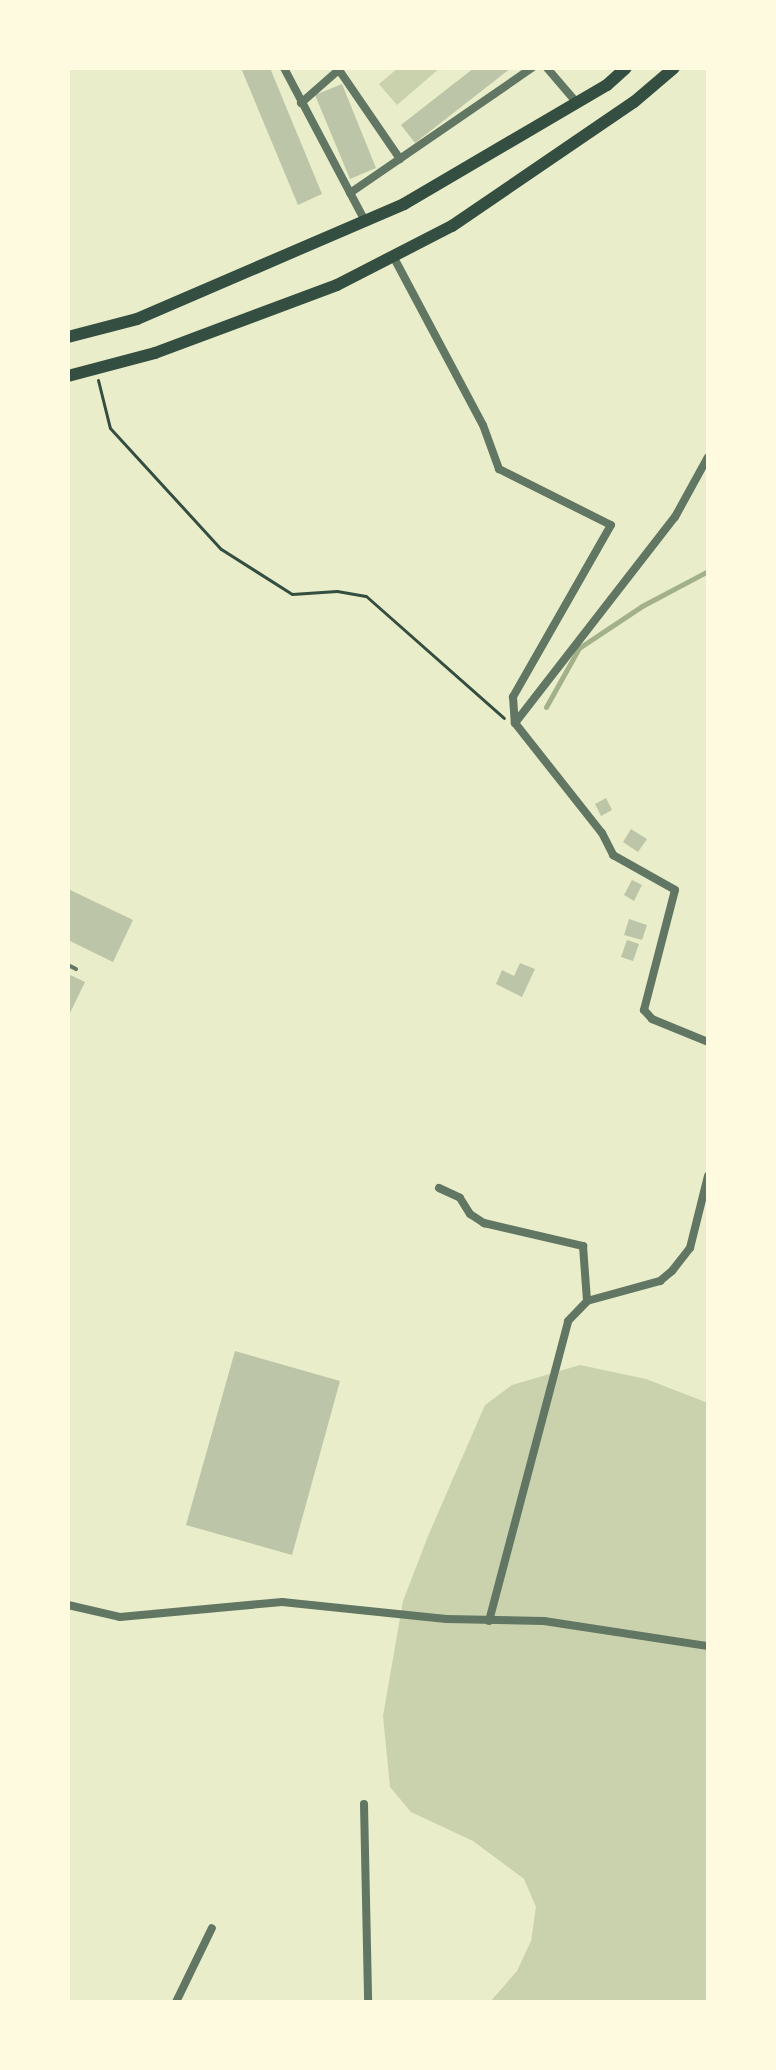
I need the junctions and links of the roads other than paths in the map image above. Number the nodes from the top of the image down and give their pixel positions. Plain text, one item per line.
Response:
1 (284, 68) edge
2 (532, 68) edge
3 (547, 68) edge
4 (626, 68) edge
5 (674, 68) edge
6 (340, 69) edge
7 (301, 103) junction
8 (577, 103) junction
9 (400, 159) junction
10 (350, 193) junction
11 (365, 221) junction
12 (393, 256) junction
13 (68, 337) edge
14 (68, 376) edge
15 (708, 457) edge
16 (515, 723) junction
17 (68, 965) edge
18 (76, 969) dead end
19 (708, 1042) edge
20 (708, 1176) edge
21 (439, 1188) dead end
22 (587, 1301) junction
23 (68, 1605) edge
24 (489, 1621) junction
25 (708, 1646) edge
26 (364, 1804) dead end
27 (212, 1928) dead end
28 (176, 2002) edge
29 (368, 2002) edge

1 - 7 street
2 - 9 street
3 - 8 street
4 - 8 main road
5 - 12 main road
6 - 7 street
6 - 9 street
7 - 10 street
8 - 11 main road
9 - 10 street
10 - 11 street
11 - 13 main road
12 - 14 main road
12 - 16 street
15 - 16 street
16 - 19 street
17 - 18 lane
20 - 22 street
21 - 22 street
22 - 24 street
23 - 24 street
24 - 25 street
26 - 29 street
27 - 28 street

